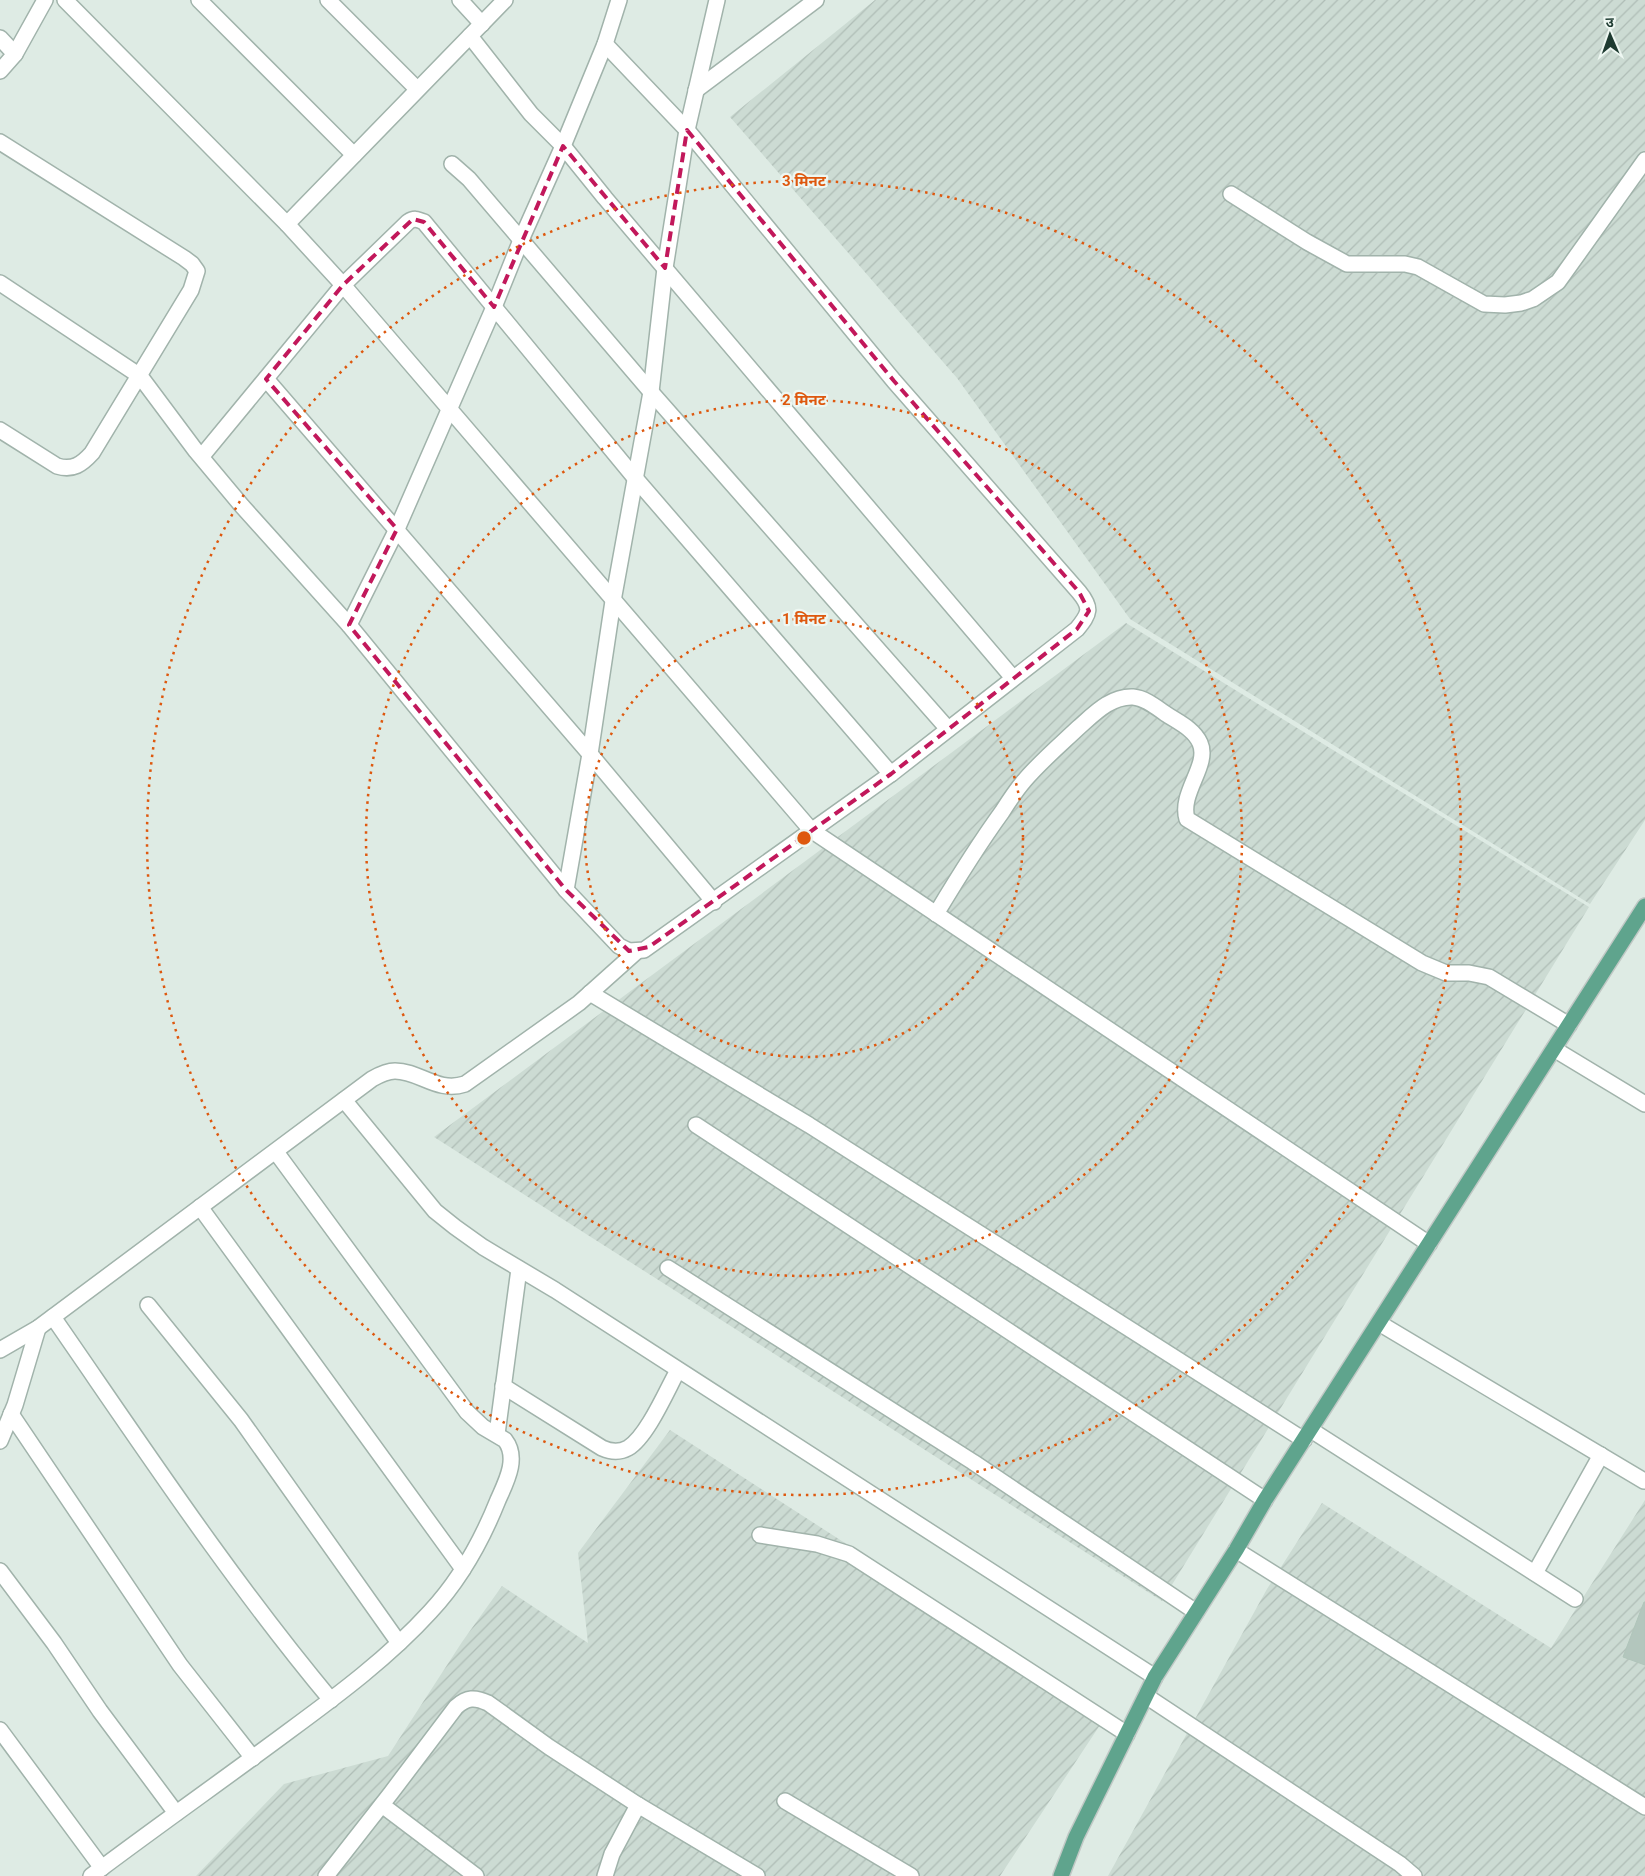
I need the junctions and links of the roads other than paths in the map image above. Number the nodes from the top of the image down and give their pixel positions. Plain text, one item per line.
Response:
1 (46, 0) edge
2 (65, 0) edge
3 (199, 0) edge
4 (328, 0) edge
5 (460, 0) edge
6 (505, 0) edge
7 (717, 0) edge
8 (816, 0) edge
9 (617, 1) edge
10 (482, 24) junction
11 (470, 36) junction
12 (0, 38) edge
13 (604, 44) junction
14 (14, 54) junction
15 (0, 71) edge
16 (417, 89) junction
17 (696, 90) junction
18 (687, 130) junction
19 (0, 142) edge
20 (563, 146) junction
21 (354, 155) junction
22 (1645, 160) edge
23 (452, 164) dead end
24 (1231, 194) dead end
25 (286, 224) junction
26 (521, 240) junction
27 (665, 268) junction
28 (0, 283) edge
29 (343, 285) junction
30 (494, 307) junction
31 (140, 376) junction
32 (266, 379) junction
33 (651, 392) junction
34 (450, 409) junction
35 (0, 430) edge
36 (202, 456) junction
37 (635, 478) junction
38 (397, 529) junction
39 (613, 601) junction
40 (349, 625) junction
41 (1013, 678) junction
42 (948, 729) junction
43 (590, 754) junction
44 (891, 774) junction
45 (811, 830) junction
46 (566, 890) junction
47 (714, 902) junction
48 (1645, 906) edge
49 (936, 914) junction
50 (636, 952) junction
51 (590, 993) junction
52 (1569, 1025) junction
53 (1554, 1048) junction
54 (344, 1100) junction
55 (1645, 1104) edge
56 (696, 1125) dead end
57 (276, 1152) junction
58 (200, 1207) junction
59 (1430, 1244) junction
60 (668, 1268) dead end
61 (520, 1269) junction
62 (148, 1305) dead end
63 (53, 1317) junction
64 (1379, 1323) junction
65 (38, 1328) junction
66 (0, 1350) edge
67 (678, 1370) junction
68 (503, 1386) junction
69 (11, 1414) junction
70 (497, 1434) junction
71 (1307, 1435) junction
72 (0, 1441) edge
73 (1601, 1455) junction
74 (1644, 1482) edge
75 (1265, 1500) junction
76 (760, 1535) dead end
77 (1236, 1550) junction
78 (464, 1568) junction
79 (0, 1571) edge
80 (1534, 1573) junction
81 (1575, 1599) dead end
82 (1196, 1612) junction
83 (399, 1643) junction
84 (1155, 1677) junction
85 (1146, 1696) junction
86 (331, 1700) junction
87 (0, 1730) edge
88 (1127, 1734) junction
89 (253, 1758) junction
90 (786, 1801) dead end
91 (382, 1805) junction
92 (638, 1806) junction
93 (1645, 1807) edge
94 (176, 1813) junction
95 (96, 1872) edge
96 (326, 1876) edge
97 (476, 1876) edge
98 (605, 1876) edge
99 (757, 1876) edge
100 (911, 1876) edge
101 (1061, 1876) edge
102 (1414, 1876) edge

1 - 14 street
2 - 25 street
3 - 21 street
4 - 16 street
5 - 10 street
6 - 10 street
7 - 17 street
8 - 17 street
9 - 13 street
10 - 11 street
11 - 16 street
11 - 20 street
12 - 14 street
13 - 18 street
13 - 20 street
14 - 15 street
16 - 21 street
17 - 18 street
18 - 27 street
18 - 41 street
19 - 31 street
20 - 26 street
20 - 27 street
21 - 25 street
22 - 24 street
23 - 26 street
25 - 29 street
26 - 30 street
26 - 33 street
27 - 33 street
27 - 41 street
28 - 31 street
29 - 30 street
29 - 32 street
29 - 34 street
30 - 34 street
30 - 37 street
31 - 35 street
31 - 36 street
32 - 36 street
32 - 38 street
33 - 37 street
33 - 42 street
34 - 38 street
34 - 39 street
36 - 40 street
37 - 39 street
37 - 44 street
38 - 40 street
38 - 43 street
39 - 43 street
39 - 45 street
40 - 46 street
41 - 42 street
42 - 44 street
43 - 46 street
43 - 47 street
44 - 45 street
45 - 47 street
45 - 49 street
46 - 50 street
47 - 50 street
48 - 52 main road
49 - 52 street
49 - 59 street
50 - 51 street
51 - 54 street
51 - 71 street
52 - 53 main road
53 - 55 street
53 - 59 main road
54 - 57 street
54 - 61 street
56 - 75 street
57 - 58 street
57 - 70 street
58 - 63 street
58 - 78 street
59 - 64 main road
60 - 82 street
61 - 67 street
61 - 68 street
62 - 83 street
63 - 65 street
63 - 86 street
64 - 71 main road
64 - 73 street
65 - 66 street
65 - 69 street
67 - 68 street
67 - 84 street
68 - 70 street
69 - 72 street
69 - 89 street
70 - 78 street
71 - 75 main road
71 - 80 street
73 - 74 street
73 - 80 street
75 - 77 main road
76 - 88 street
77 - 82 main road
77 - 93 street
78 - 83 street
79 - 94 street
80 - 81 street
82 - 84 main road
83 - 86 street
84 - 85 main road
85 - 88 main road
85 - 102 street
86 - 89 street
87 - 95 street
88 - 101 main road
89 - 94 street
90 - 100 street
91 - 92 street
91 - 96 street
91 - 97 street
92 - 98 street
92 - 99 street
94 - 95 street

